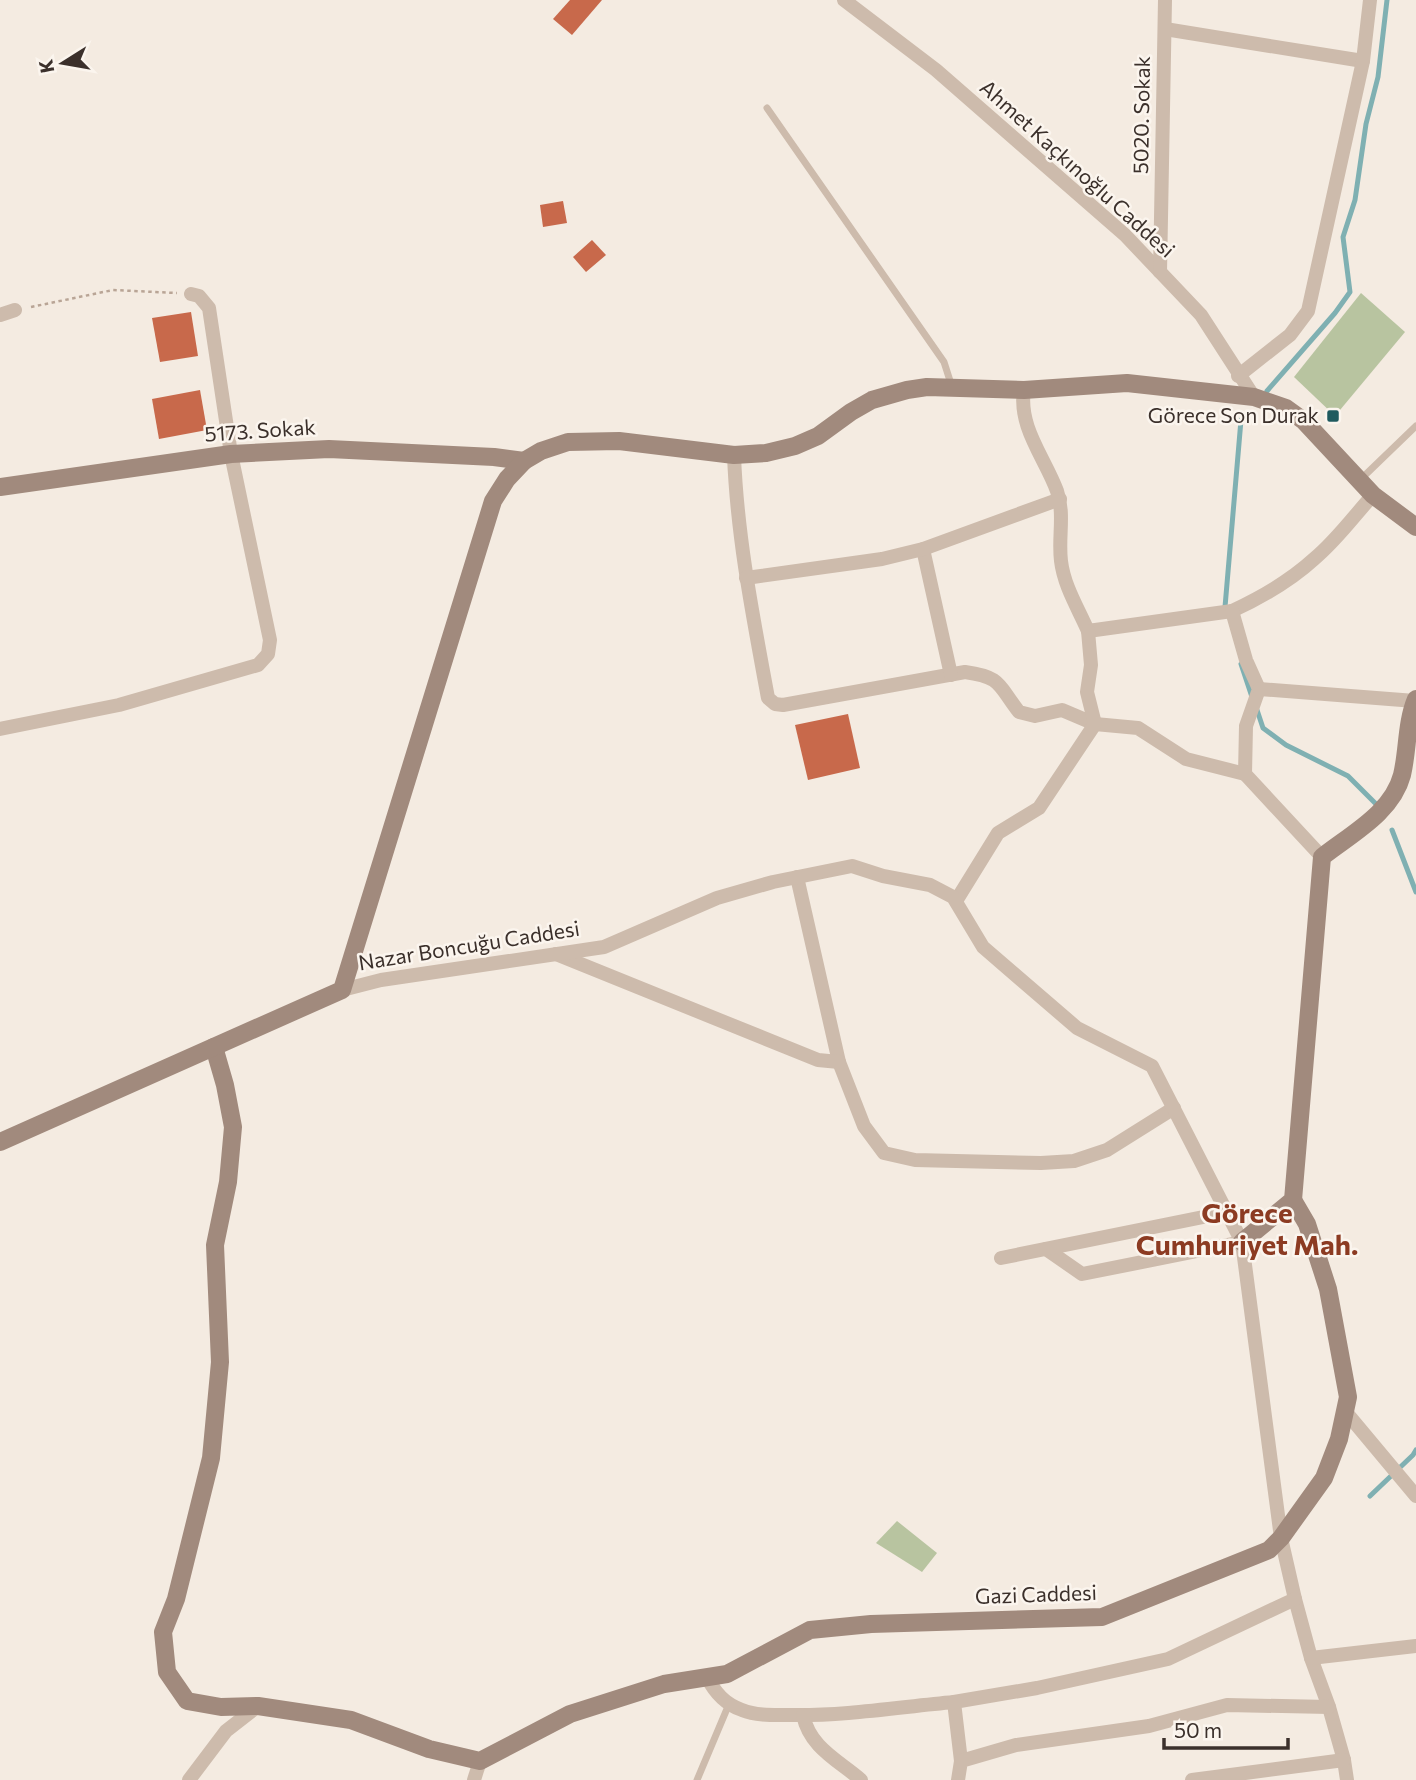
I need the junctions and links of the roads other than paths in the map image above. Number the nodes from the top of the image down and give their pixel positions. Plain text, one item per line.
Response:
1 (844, 0) edge
2 (1165, 0) edge
3 (1370, 0) edge
4 (1165, 29) junction
5 (1363, 61) junction
6 (767, 108) dead end
7 (1160, 272) junction
8 (191, 294) road end
9 (15, 310) road end
10 (0, 315) edge
11 (1238, 376) junction
12 (952, 388) junction
13 (1024, 390) junction
14 (1254, 397) junction
15 (1416, 426) edge
16 (231, 454) junction
17 (734, 454) junction
18 (524, 461) junction
19 (1360, 480) junction
20 (0, 487) edge
21 (1373, 495) junction
22 (1059, 499) junction
23 (1416, 527) edge
24 (923, 549) junction
25 (746, 578) junction
26 (1232, 611) junction
27 (1088, 631) junction
28 (951, 675) junction
29 (1258, 693) junction
30 (1415, 700) edge
31 (1095, 724) junction
32 (0, 729) edge
33 (1245, 774) junction
34 (1322, 857) junction
35 (797, 877) junction
36 (956, 901) junction
37 (555, 954) junction
38 (342, 990) junction
39 (214, 1047) junction
40 (839, 1062) junction
41 (1174, 1108) junction
42 (0, 1142) edge
43 (1293, 1200) junction
44 (1228, 1212) junction
45 (1242, 1242) junction
46 (1046, 1249) junction
47 (1001, 1258) dead end
48 (1345, 1411) junction
49 (1416, 1496) edge
50 (1281, 1538) junction
51 (1295, 1599) junction
52 (1416, 1646) edge
53 (1311, 1658) junction
54 (707, 1678) junction
55 (954, 1702) junction
56 (730, 1704) junction
57 (258, 1706) junction
58 (1329, 1707) junction
59 (803, 1715) junction
60 (480, 1760) junction
61 (1344, 1760) junction
62 (961, 1761) junction
63 (189, 1780) edge
64 (474, 1780) edge
65 (697, 1780) edge
66 (861, 1780) edge
67 (958, 1780) edge
68 (1192, 1780) edge
69 (1347, 1780) edge

1 - 7 street, Ahmet Kaçkınoğlu Caddesi
2 - 4 street, 5020. Sokak
3 - 5 street
4 - 5 street
4 - 7 street, 5020. Sokak
5 - 11 street
6 - 12 lane
7 - 11 street, Ahmet Kaçkınoğlu Caddesi
8 - 16 street
9 - 10 street
11 - 14 street, Ahmet Kaçkınoğlu Caddesi
12 - 13 street
12 - 17 street
13 - 14 street
13 - 22 street
14 - 19 street
15 - 19 lane
16 - 18 street, 5173. Sokak
16 - 20 street, 5173. Sokak
16 - 32 street
17 - 18 street
17 - 25 street
18 - 38 street
19 - 21 street
21 - 23 street
21 - 26 street
22 - 24 street
22 - 27 street
24 - 25 street
24 - 28 street
25 - 28 street
26 - 27 street
26 - 29 street
27 - 31 street
28 - 31 street
29 - 30 street
29 - 33 street
30 - 34 street
31 - 33 street
31 - 36 street
33 - 34 street
34 - 43 street
35 - 36 street, Nazar Boncuğu Caddesi
35 - 37 street, Nazar Boncuğu Caddesi
35 - 40 street
36 - 41 street
37 - 38 street, Nazar Boncuğu Caddesi
37 - 40 street
38 - 39 street, Nazar Boncuğu Caddesi
39 - 42 street, Nazar Boncuğu Caddesi
39 - 57 street
40 - 41 street
41 - 44 street
43 - 45 street
43 - 48 street, Gazi Caddesi
44 - 45 street
44 - 46 street
45 - 46 street
45 - 50 street
46 - 47 street
48 - 49 street
48 - 50 street, Gazi Caddesi
50 - 51 street
50 - 54 street, Gazi Caddesi
51 - 53 street
51 - 55 street
52 - 53 street
53 - 58 street
54 - 56 street
54 - 60 street, Gazi Caddesi
55 - 59 street
55 - 62 street
56 - 59 street
56 - 65 lane
57 - 60 street
57 - 63 street
58 - 61 street
58 - 62 street
59 - 66 street
60 - 64 street
61 - 68 street
61 - 69 street
62 - 67 street

